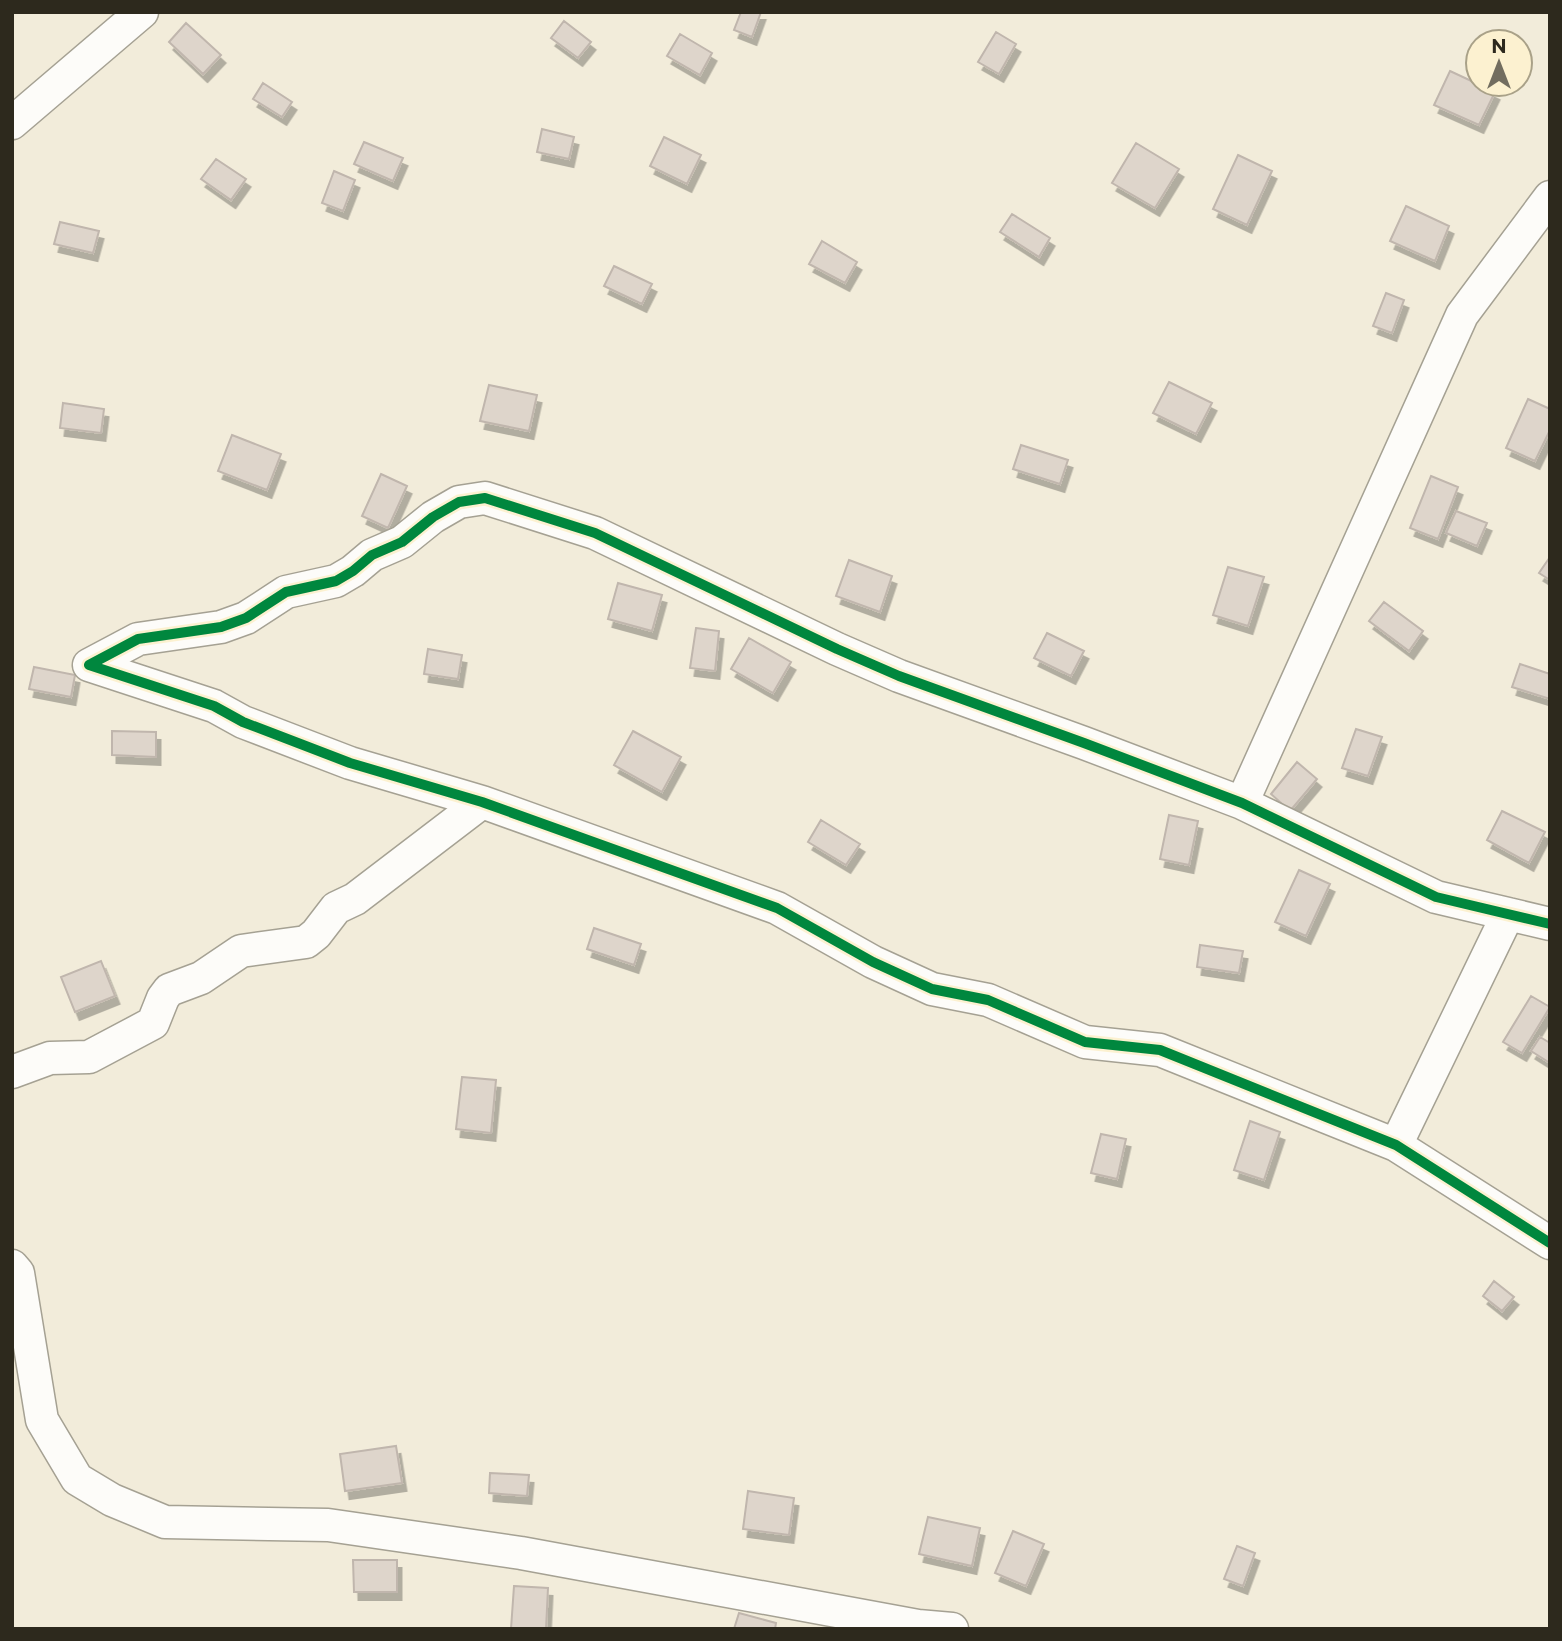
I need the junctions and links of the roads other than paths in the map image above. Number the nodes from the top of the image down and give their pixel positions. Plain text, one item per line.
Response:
1 (142, 12) edge
2 (12, 122) edge
3 (1550, 197) edge
4 (482, 802) junction
5 (1242, 803) junction
6 (1508, 914) junction
7 (1549, 921) edge
8 (12, 1072) edge
9 (1396, 1145) junction
10 (1550, 1242) edge
11 (12, 1266) edge
12 (952, 1629) edge

1 - 2 street
3 - 5 street
4 - 5 street
4 - 8 street
4 - 9 street
5 - 6 street
6 - 7 street
6 - 9 street
9 - 10 street
11 - 12 street

